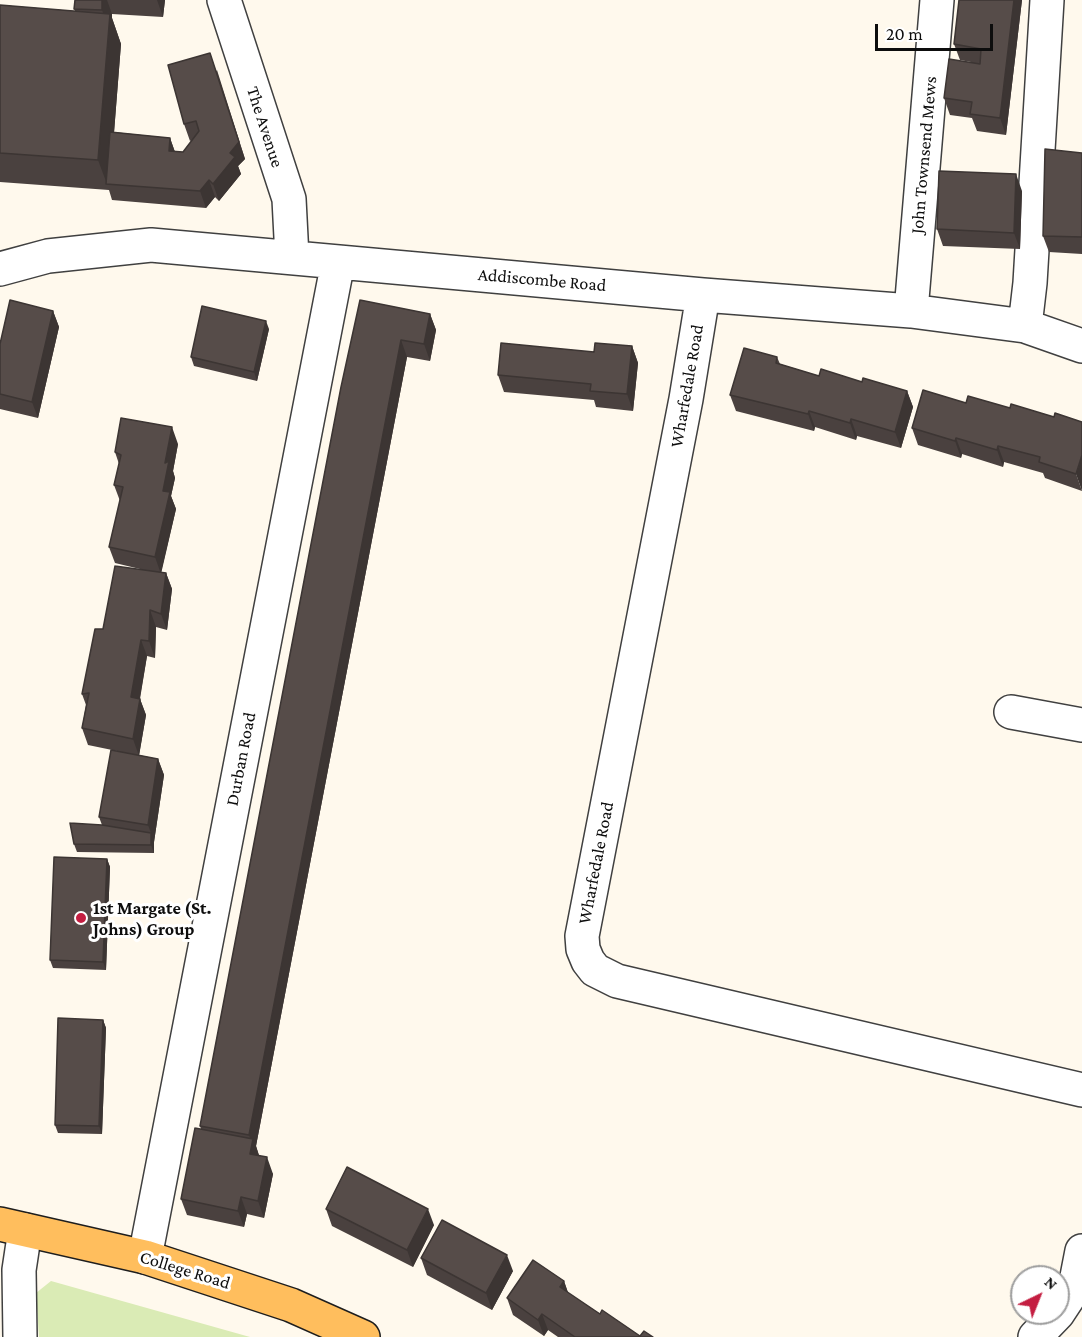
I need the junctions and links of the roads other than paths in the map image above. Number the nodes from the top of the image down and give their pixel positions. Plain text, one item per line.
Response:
1 (224, 0) edge
2 (937, 0) edge
3 (1047, 0) edge
4 (292, 257) junction
5 (338, 262) junction
6 (0, 269) edge
7 (703, 295) junction
8 (910, 310) junction
9 (1025, 326) junction
10 (1082, 346) edge
11 (1011, 712) dead end
12 (1082, 725) edge
13 (1082, 1090) edge
14 (13, 1227) edge
15 (1082, 1251) edge
16 (145, 1257) junction
17 (1070, 1295) edge
18 (1046, 1325) edge
19 (20, 1337) edge
20 (363, 1337) edge
21 (1035, 1337) edge

1 - 4 street, The Avenue
2 - 8 street, John Townsend Mews
3 - 9 street
4 - 5 street, Addiscombe Road
4 - 6 street, Addiscombe Road
5 - 7 street, Addiscombe Road
5 - 16 street, Durban Road
7 - 8 street, Addiscombe Road
7 - 13 street, Wharfedale Road
8 - 9 street, Addiscombe Road
9 - 10 street, Addiscombe Road
11 - 12 street
14 - 16 main road, College Road
14 - 19 street
15 - 17 street
16 - 20 main road, College Road
18 - 21 street

